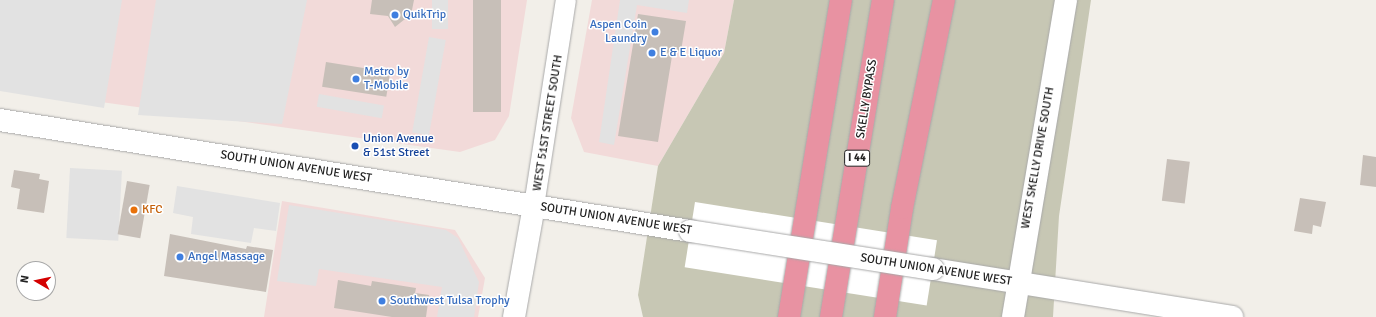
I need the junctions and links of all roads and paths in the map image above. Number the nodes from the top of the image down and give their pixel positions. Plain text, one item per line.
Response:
1 (566, 0) edge
2 (841, 0) edge
3 (883, 0) edge
4 (944, 0) edge
5 (1066, 0) edge
6 (0, 120) edge
7 (534, 206) junction
8 (1018, 283) junction
9 (514, 317) edge
10 (790, 317) edge
11 (831, 317) edge
12 (885, 317) edge
13 (1013, 317) edge
14 (1232, 317) edge

1 - 7 street, WEST 51ST STREET SOUTH
2 - 10 highway
3 - 11 highway, SKELLY BYPASS / I 44
4 - 12 highway
5 - 8 street, WEST SKELLY DRIVE SOUTH
6 - 7 street, SOUTH UNION AVENUE WEST
7 - 8 street, SOUTH UNION AVENUE WEST, bridge
7 - 9 street, WEST 51ST STREET SOUTH
8 - 13 street, WEST SKELLY DRIVE SOUTH
8 - 14 street, SOUTH UNION AVENUE WEST

